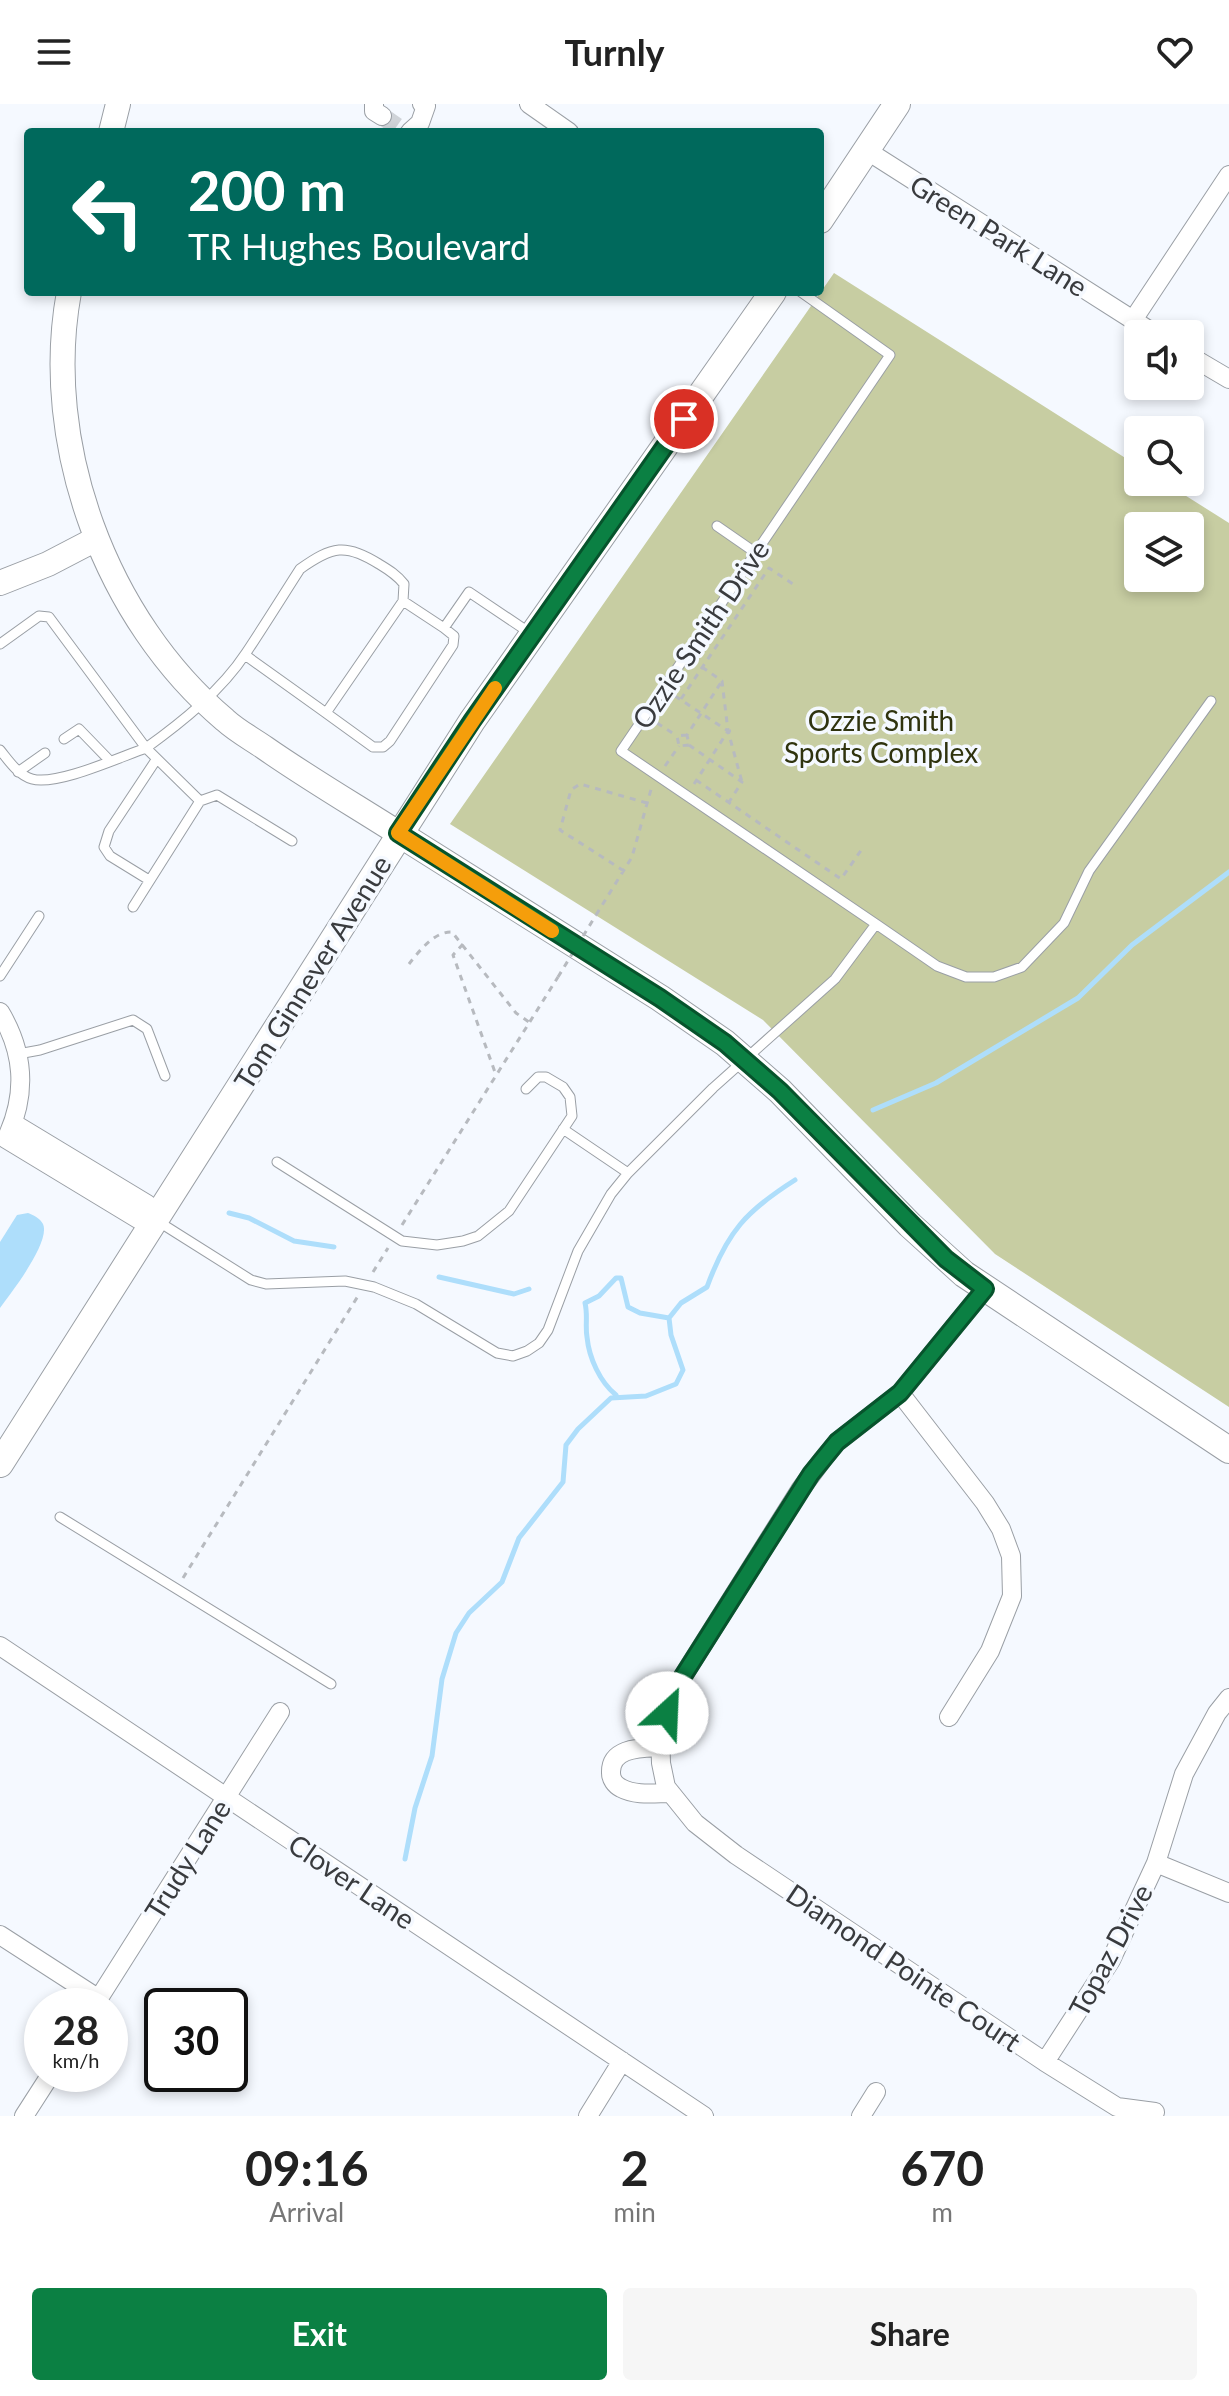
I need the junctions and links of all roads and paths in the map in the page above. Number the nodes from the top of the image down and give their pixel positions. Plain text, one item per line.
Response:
1 (422, 104) edge
2 (529, 104) edge
3 (897, 104) edge
4 (411, 128) edge
5 (563, 128) edge
6 (866, 150) junction
7 (1229, 175) edge
8 (824, 214) edge
9 (68, 296) edge
10 (770, 296) edge
11 (807, 296) edge
12 (1133, 320) joint
13 (1204, 364) edge
14 (1229, 379) edge
15 (717, 526) dead end
16 (96, 539) junction
17 (756, 553) junction
18 (0, 583) edge
19 (796, 586) dead end
20 (403, 601) junction
21 (444, 628) junction
22 (533, 635) junction
23 (0, 644) edge
24 (245, 655) junction
25 (702, 667) junction
26 (722, 681) junction
27 (681, 699) junction
28 (205, 700) junction
29 (1211, 701) dead end
30 (669, 705) dead end
31 (326, 713) junction
32 (701, 713) junction
33 (663, 714) dead end
34 (730, 731) junction
35 (687, 735) junction
36 (677, 736) junction
37 (64, 739) dead end
38 (689, 745) junction
39 (679, 746) junction
40 (146, 748) junction
41 (0, 750) edge
42 (45, 753) dead end
43 (156, 760) junction
44 (710, 760) junction
45 (110, 761) junction
46 (18, 772) junction
47 (675, 772) dead end
48 (684, 778) dead end
49 (696, 780) junction
50 (742, 782) junction
51 (652, 786) dead end
52 (200, 801) junction
53 (729, 802) junction
54 (647, 803) junction
55 (398, 833) junction
56 (292, 841) dead end
57 (862, 849) dead end
58 (624, 871) junction
59 (149, 880) junction
60 (133, 907) dead end
61 (39, 916) dead end
62 (876, 924) junction
63 (463, 944) junction
64 (409, 964) dead end
65 (0, 976) edge
66 (0, 1012) edge
67 (529, 1022) junction
68 (18, 1054) junction
69 (745, 1060) junction
70 (496, 1075) junction
71 (165, 1076) dead end
72 (526, 1089) dead end
73 (563, 1129) junction
74 (7, 1137) edge
75 (277, 1162) dead end
76 (628, 1173) junction
77 (155, 1220) junction
78 (400, 1228) dead end
79 (388, 1247) dead end
80 (371, 1275) dead end
81 (985, 1289) junction
82 (359, 1294) dead end
83 (900, 1393) junction
84 (1229, 1450) edge
85 (0, 1464) edge
86 (60, 1517) dead end
87 (177, 1588) junction
88 (0, 1646) edge
89 (331, 1684) dead end
90 (1229, 1698) edge
91 (280, 1712) dead end
92 (949, 1717) dead end
93 (660, 1747) junction
94 (671, 1793) junction
95 (226, 1796) junction
96 (1156, 1863) junction
97 (1229, 1893) edge
98 (0, 1935) edge
99 (77, 1988) edge
100 (106, 1988) edge
101 (622, 2061) junction
102 (1045, 2062) junction
103 (39, 2092) edge
104 (876, 2092) dead end
105 (1155, 2112) dead end
106 (24, 2116) edge
107 (588, 2116) edge
108 (704, 2116) edge
109 (861, 2116) edge

1 - 4 street
2 - 5 street
3 - 6 main road
6 - 8 main road
6 - 12 street, Green Park Lane
7 - 12 street
9 - 16 street
10 - 22 main road, Tom Ginnever Avenue
11 - 17 lane, Ozzie Smith Drive
13 - 14 street
15 - 17 lane
16 - 18 street
16 - 28 street
17 - 62 lane, Ozzie Smith Drive
19 - 25 path
20 - 21 lane
20 - 24 lane
20 - 31 lane
21 - 22 lane
21 - 31 lane
22 - 55 main road, Tom Ginnever Avenue
23 - 40 lane
24 - 28 lane
24 - 31 lane
25 - 26 path
25 - 27 path
26 - 32 path
26 - 34 path
27 - 30 path
27 - 32 path
28 - 40 lane
28 - 55 street
29 - 62 lane
32 - 34 path
32 - 35 path
33 - 36 path
34 - 44 path
34 - 50 path
35 - 36 path
35 - 38 path
36 - 39 path
37 - 45 lane
38 - 39 path
38 - 44 path
39 - 47 path
40 - 43 lane
40 - 45 lane
41 - 46 lane
42 - 46 lane
43 - 52 lane
43 - 59 lane
44 - 49 path
44 - 50 path
45 - 46 lane
48 - 49 path
49 - 53 path
50 - 53 path
51 - 54 path
52 - 56 lane
52 - 59 lane
53 - 57 path
54 - 58 path
54 - 58 path
55 - 69 main road
55 - 77 main road, Tom Ginnever Avenue
58 - 67 path, bridge
59 - 60 lane
61 - 65 lane
62 - 69 lane
63 - 64 path
63 - 67 path
63 - 70 path
66 - 68 street
67 - 70 path
68 - 71 lane
68 - 74 street
69 - 76 lane
69 - 81 main road
70 - 78 path
72 - 73 lane
73 - 75 lane
73 - 76 lane
74 - 77 street
76 - 77 lane
77 - 85 main road, Tom Ginnever Avenue
79 - 80 path
81 - 83 street, Diamond Pointe Court
81 - 84 main road
82 - 87 path
83 - 92 street
83 - 93 street, Diamond Pointe Court
86 - 87 lane
87 - 89 lane
88 - 95 street, Clover Lane
90 - 96 street
91 - 95 street, Trudy Lane
93 - 94 street, Diamond Pointe Court
93 - 94 street
94 - 102 street, Diamond Pointe Court
95 - 100 street, Trudy Lane
95 - 101 street, Clover Lane
96 - 97 street, Topaz Drive
96 - 102 street, Topaz Drive
98 - 99 street
101 - 107 street
101 - 108 street, Clover Lane
102 - 105 street, Diamond Pointe Court
103 - 106 street
104 - 109 street

